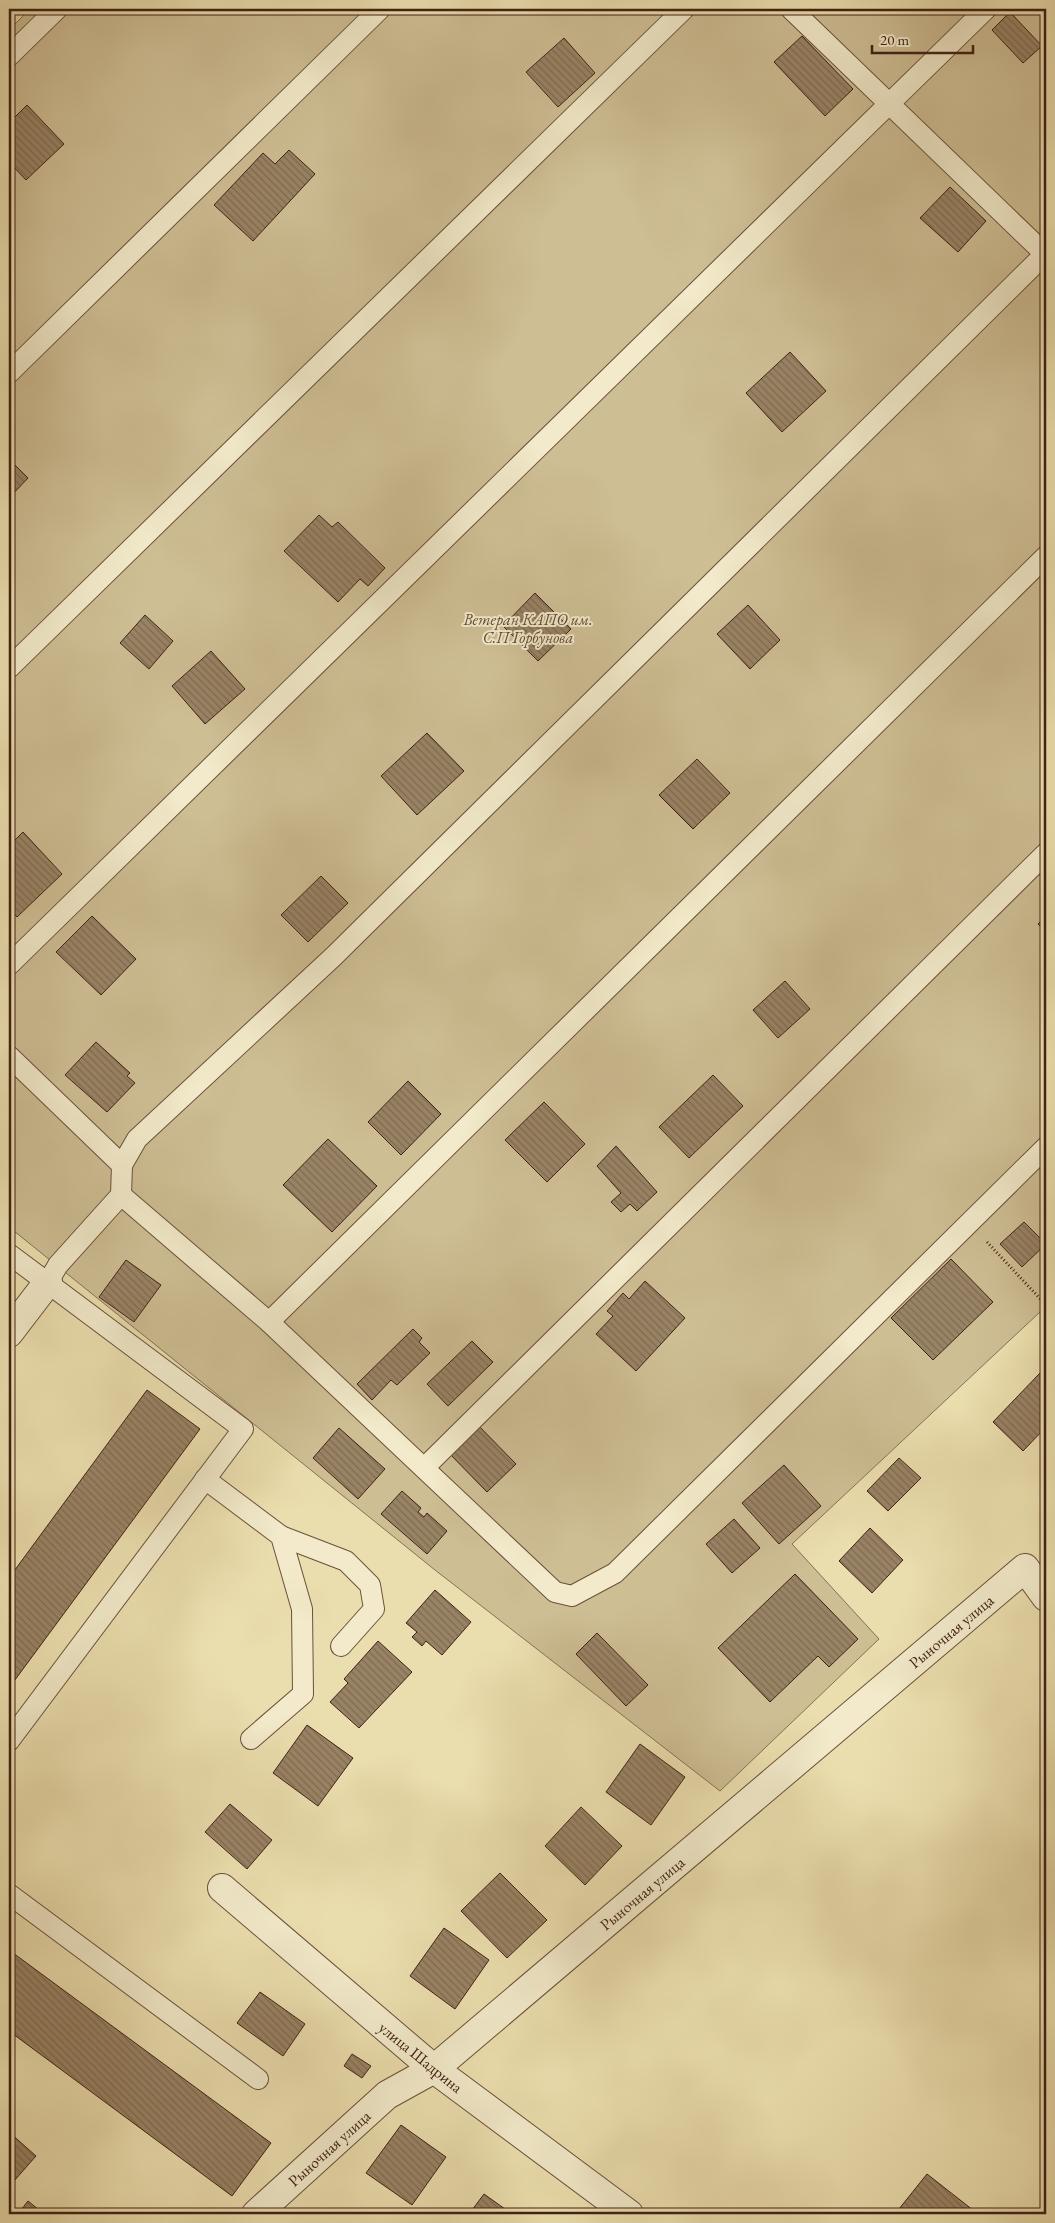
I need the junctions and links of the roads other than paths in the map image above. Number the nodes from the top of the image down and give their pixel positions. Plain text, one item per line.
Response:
1 (57, 9) edge
2 (380, 9) edge
3 (684, 9) edge
4 (791, 9) edge
5 (986, 9) edge
6 (9, 56) edge
7 (890, 104) junction
8 (1046, 254) edge
9 (9, 373) edge
10 (1046, 556) edge
11 (9, 668) edge
12 (1046, 853) edge
13 (9, 965) edge
14 (9, 1056) edge
15 (1046, 1147) edge
16 (122, 1165) junction
17 (121, 1195) junction
18 (9, 1254) edge
19 (48, 1282) junction
20 (269, 1322) junction
21 (9, 1333) edge
22 (424, 1468) junction
23 (205, 1479) junction
24 (281, 1536) junction
25 (1046, 1597) edge
26 (341, 1646) dead end
27 (251, 1740) dead end
28 (9, 1741) edge
29 (222, 1888) dead end
30 (9, 1894) edge
31 (434, 2069) junction
32 (258, 2079) dead end
33 (256, 2214) edge
34 (629, 2214) edge

1 - 6 lane
2 - 9 lane
3 - 11 lane
4 - 7 lane
5 - 7 lane
7 - 8 lane
7 - 13 lane
8 - 16 lane
10 - 20 lane
12 - 22 lane
14 - 16 lane
15 - 22 lane
16 - 17 lane
17 - 19 lane
17 - 20 lane
18 - 19 lane
19 - 21 street
19 - 23 lane
20 - 22 lane
23 - 24 lane
23 - 28 lane
24 - 26 lane
24 - 27 lane
25 - 31 street, Рыночная улица
29 - 31 street, улица Шадрина
30 - 32 lane
31 - 33 street, Рыночная улица
31 - 34 street, улица Шадрина

